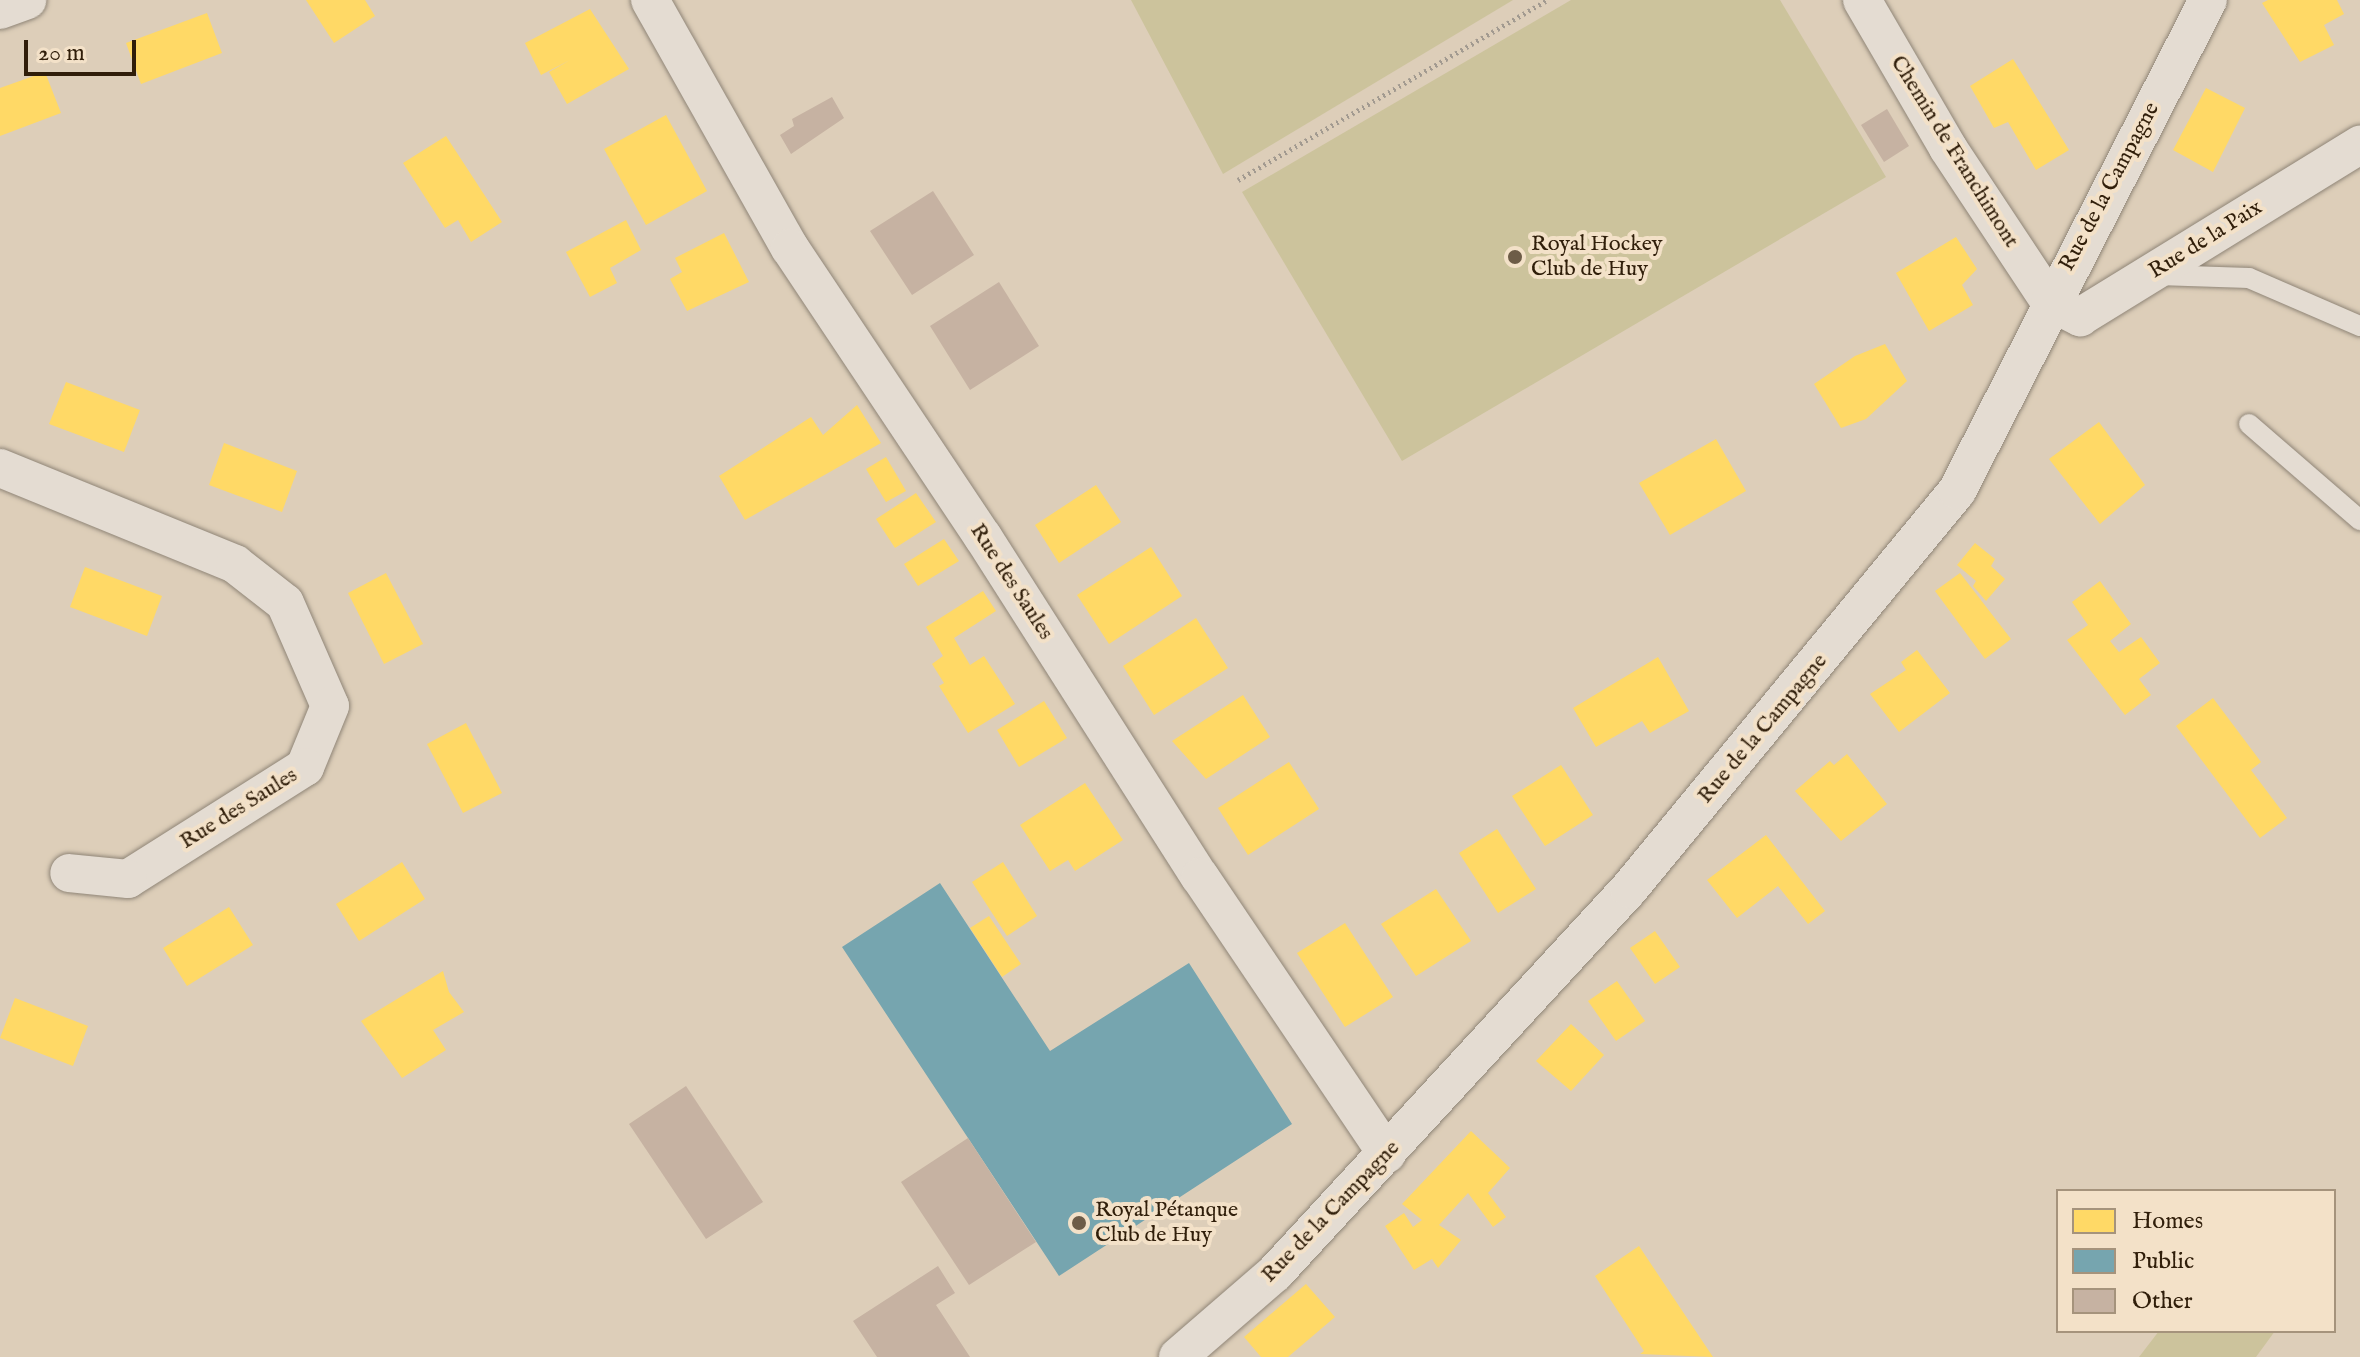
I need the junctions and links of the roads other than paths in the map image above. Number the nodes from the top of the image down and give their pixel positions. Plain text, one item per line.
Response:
1 (27, 0) edge
2 (650, 0) edge
3 (1862, 0) edge
4 (2208, 0) edge
5 (0, 10) edge
6 (2360, 145) edge
7 (2151, 275) junction
8 (2050, 302) junction
9 (2360, 326) edge
10 (2249, 424) dead end
11 (0, 468) edge
12 (2356, 508) edge
13 (69, 873) dead end
14 (1387, 1154) junction
15 (1178, 1357) edge

1 - 5 street
2 - 14 street, Rue des Saules
3 - 8 street, Chemin de Franchimont
4 - 8 street, Rue de la Campagne
6 - 7 street, Rue de la Paix
7 - 8 street, Rue de la Paix
7 - 9 lane
8 - 14 street, Rue de la Campagne
10 - 12 lane
11 - 13 street, Rue des Saules
14 - 15 street, Rue de la Campagne

